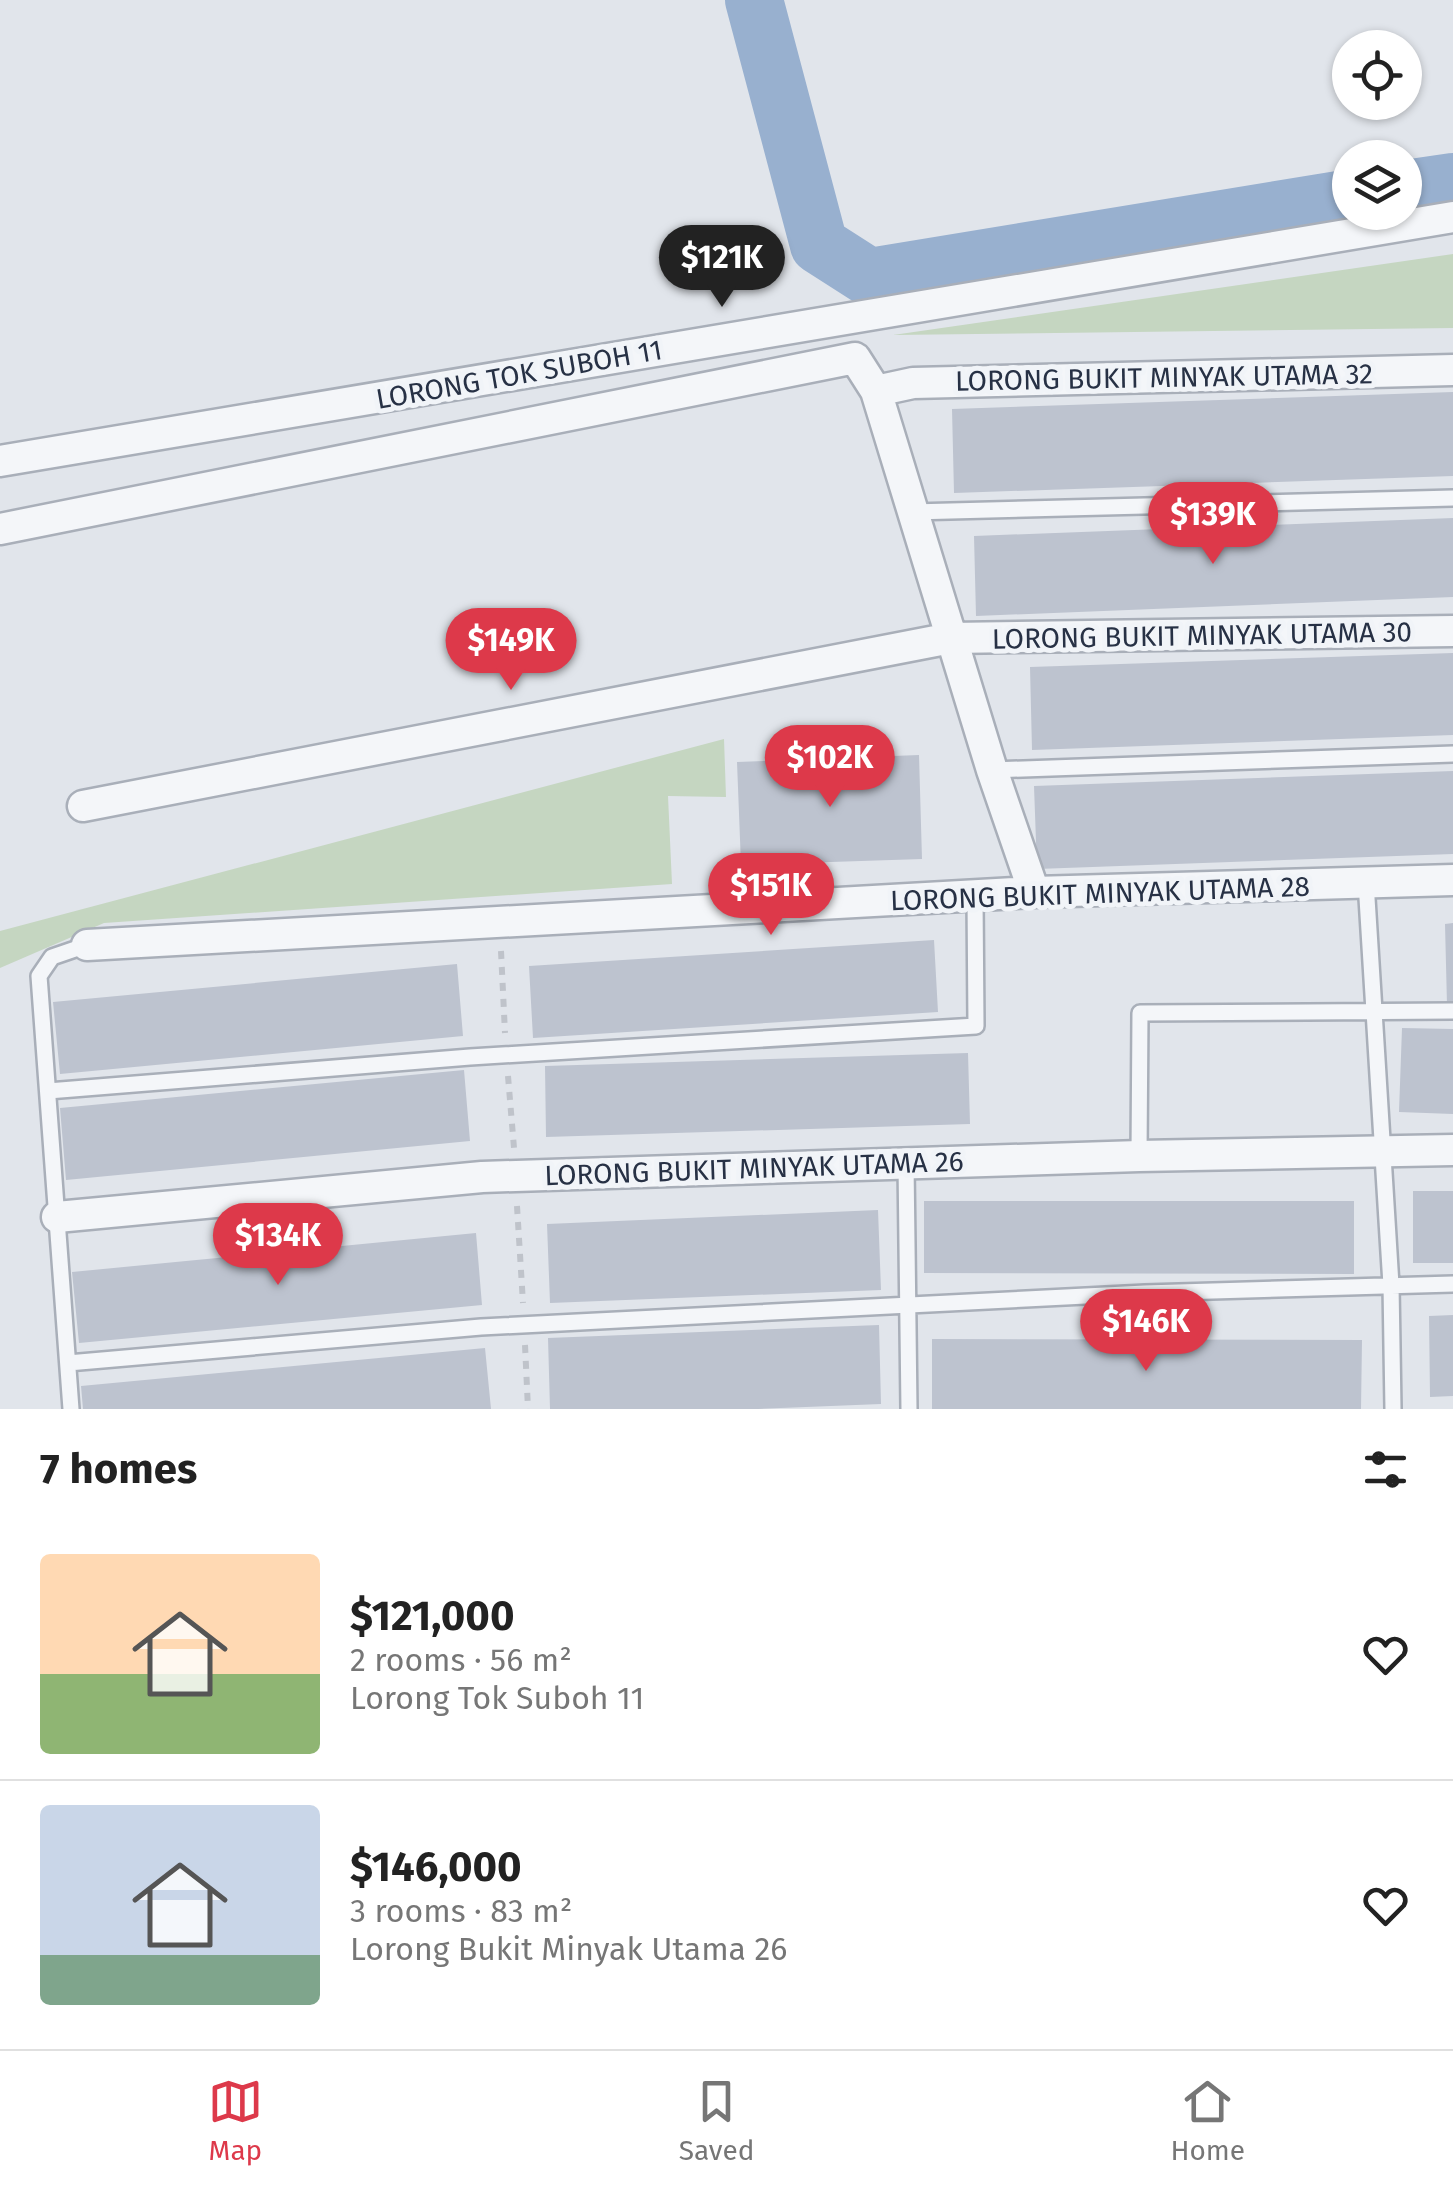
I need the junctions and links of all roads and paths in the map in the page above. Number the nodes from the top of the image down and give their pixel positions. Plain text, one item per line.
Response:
1 (1453, 217) edge
2 (1453, 370) edge
3 (876, 392) junction
4 (0, 461) edge
5 (1453, 498) edge
6 (911, 512) junction
7 (0, 529) edge
8 (1453, 631) edge
9 (951, 638) junction
10 (1453, 754) edge
11 (992, 770) junction
12 (83, 806) dead end
13 (1453, 880) edge
14 (1366, 882) junction
15 (1034, 892) junction
16 (975, 896) junction
17 (87, 945) joint
18 (1453, 1011) edge
19 (1372, 1012) junction
20 (48, 1091) junction
21 (1453, 1150) edge
22 (1382, 1152) junction
23 (1139, 1156) junction
24 (906, 1162) junction
25 (57, 1217) junction
26 (1453, 1284) edge
27 (1391, 1285) junction
28 (907, 1306) junction
29 (68, 1363) junction
30 (71, 1409) edge
31 (909, 1409) edge
32 (1393, 1409) edge

1 - 4 street, LORONG TOK SUBOH 11
2 - 3 street, LORONG BUKIT MINYAK UTAMA 32
3 - 6 street
3 - 7 street
5 - 6 lane
6 - 9 street
8 - 9 street, LORONG BUKIT MINYAK UTAMA 30
9 - 11 street
9 - 12 street, LORONG BUKIT MINYAK UTAMA 30
10 - 11 lane
11 - 15 street
13 - 14 street, LORONG BUKIT MINYAK UTAMA 28
14 - 15 street, LORONG BUKIT MINYAK UTAMA 28
14 - 19 lane
15 - 16 street, LORONG BUKIT MINYAK UTAMA 28
16 - 17 street, LORONG BUKIT MINYAK UTAMA 28
16 - 20 lane
17 - 20 lane
18 - 19 lane
19 - 22 lane
19 - 23 lane
20 - 25 lane
21 - 22 street, LORONG BUKIT MINYAK UTAMA 26
22 - 23 street, LORONG BUKIT MINYAK UTAMA 26
22 - 27 lane
23 - 24 street, LORONG BUKIT MINYAK UTAMA 26
24 - 25 street, LORONG BUKIT MINYAK UTAMA 26
24 - 28 lane
25 - 29 lane
26 - 27 lane
27 - 28 lane
27 - 32 lane
28 - 29 lane
28 - 31 lane
29 - 30 lane

